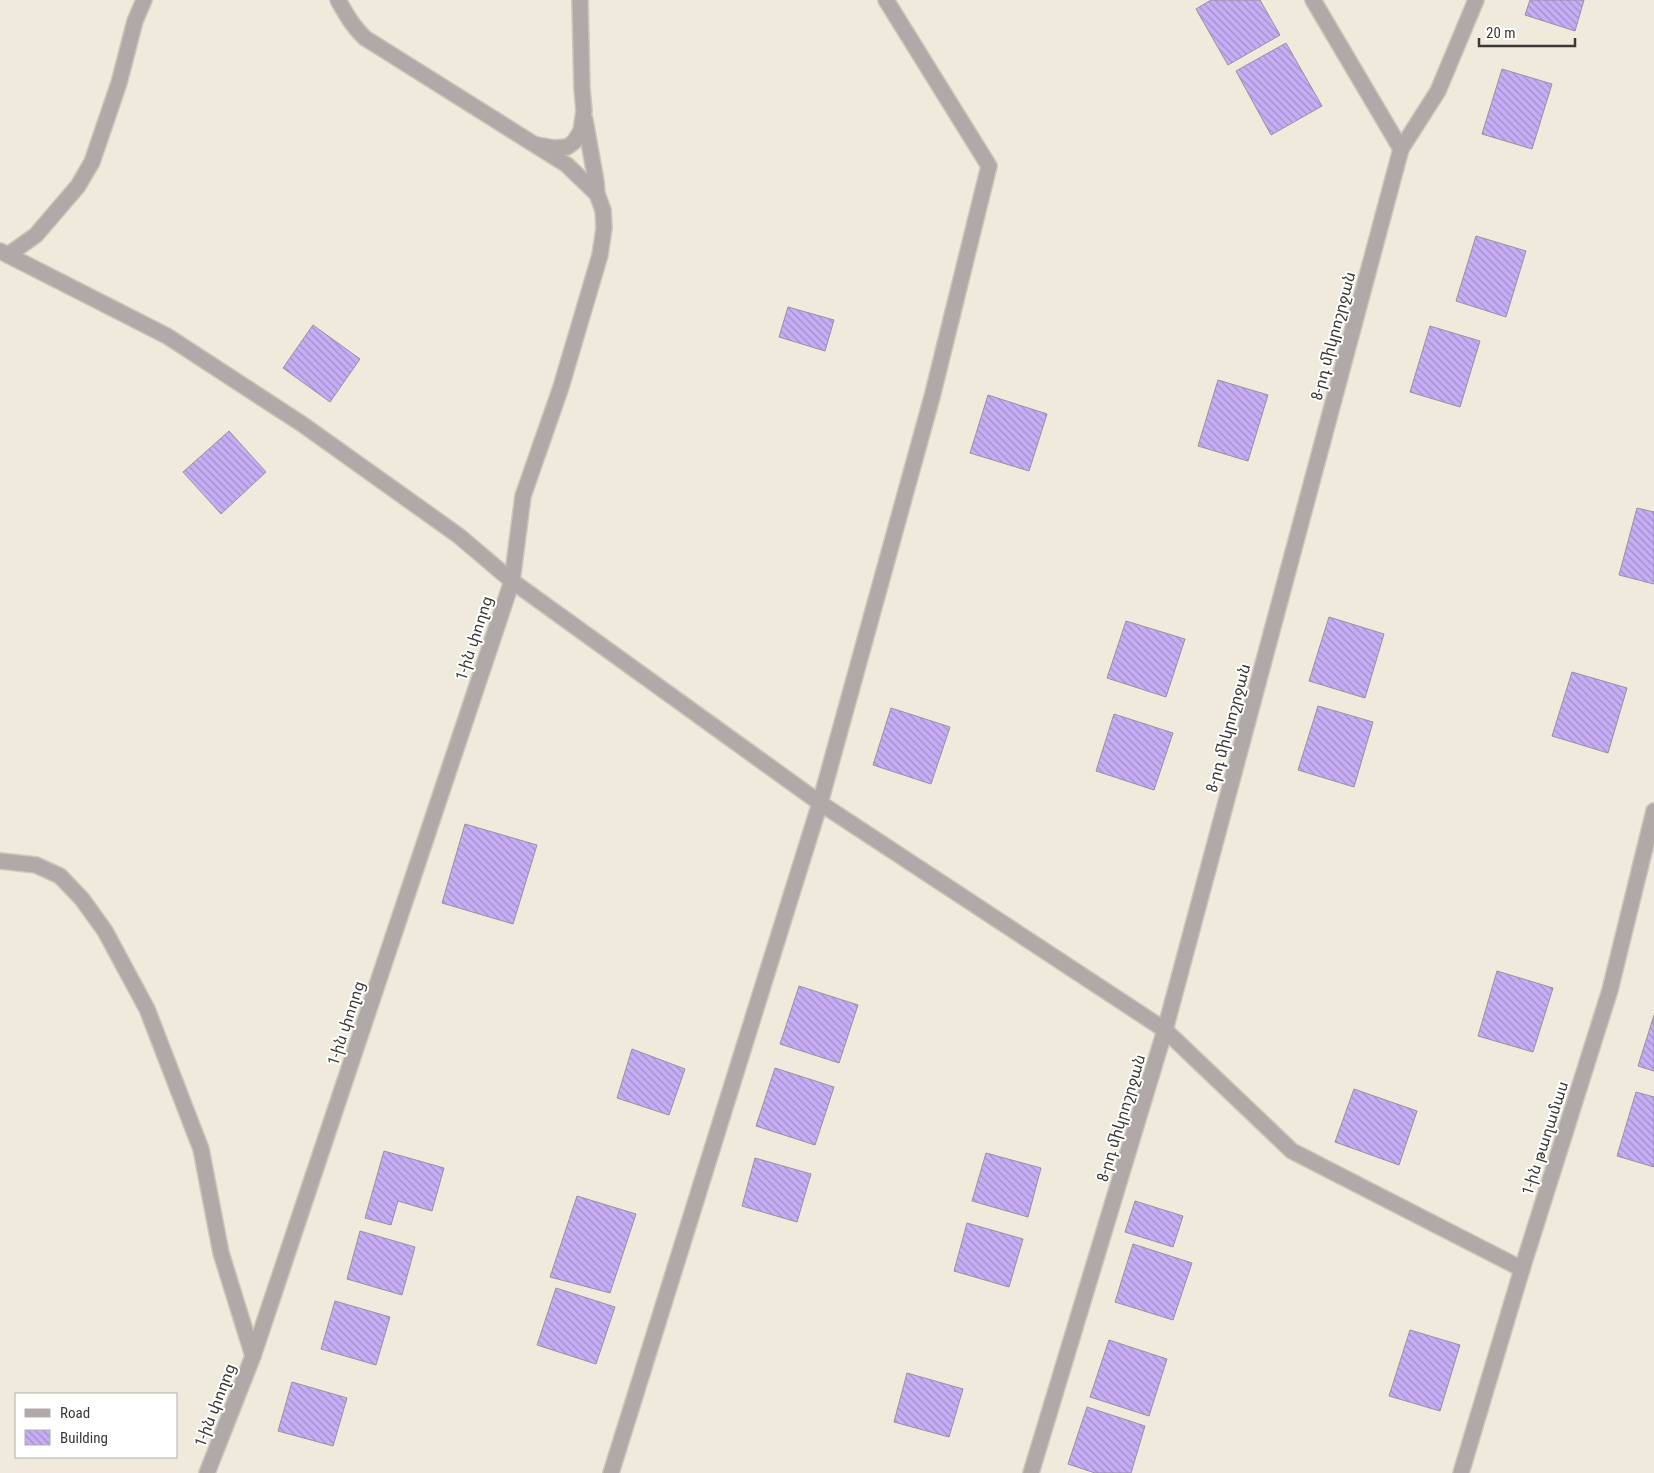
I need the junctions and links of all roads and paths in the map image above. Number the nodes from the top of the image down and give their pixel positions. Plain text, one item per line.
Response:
1 (144, 0) edge
2 (338, 0) edge
3 (580, 0) edge
4 (886, 0) edge
5 (1313, 0) edge
6 (1476, 0) edge
7 (584, 111) junction
8 (537, 145) junction
9 (1401, 149) junction
10 (597, 194) junction
11 (4, 253) edge
12 (512, 581) junction
13 (820, 804) junction
14 (1654, 811) edge
15 (0, 861) edge
16 (1165, 1030) junction
17 (1522, 1269) junction
18 (253, 1356) junction
19 (207, 1473) edge
20 (611, 1473) edge
21 (1031, 1473) edge
22 (1461, 1473) edge

1 - 11 street
2 - 8 street
3 - 7 street
4 - 13 street
5 - 9 street
6 - 9 street, 8-րդ միկրոշրջան
7 - 8 street
7 - 10 street, 1-ին փողոց
8 - 10 street
9 - 16 street, 8-րդ միկրոշրջան
10 - 12 street, 1-ին փողոց
11 - 12 street
12 - 13 street
12 - 18 street, 1-ին փողոց
13 - 16 street
13 - 20 street
14 - 17 street, 1-ին թաղամաս
15 - 18 street
16 - 17 street
16 - 21 street, 8-րդ միկրոշրջան
17 - 22 street, 1-ին թաղամաս
18 - 19 street, 1-ին փողոց

